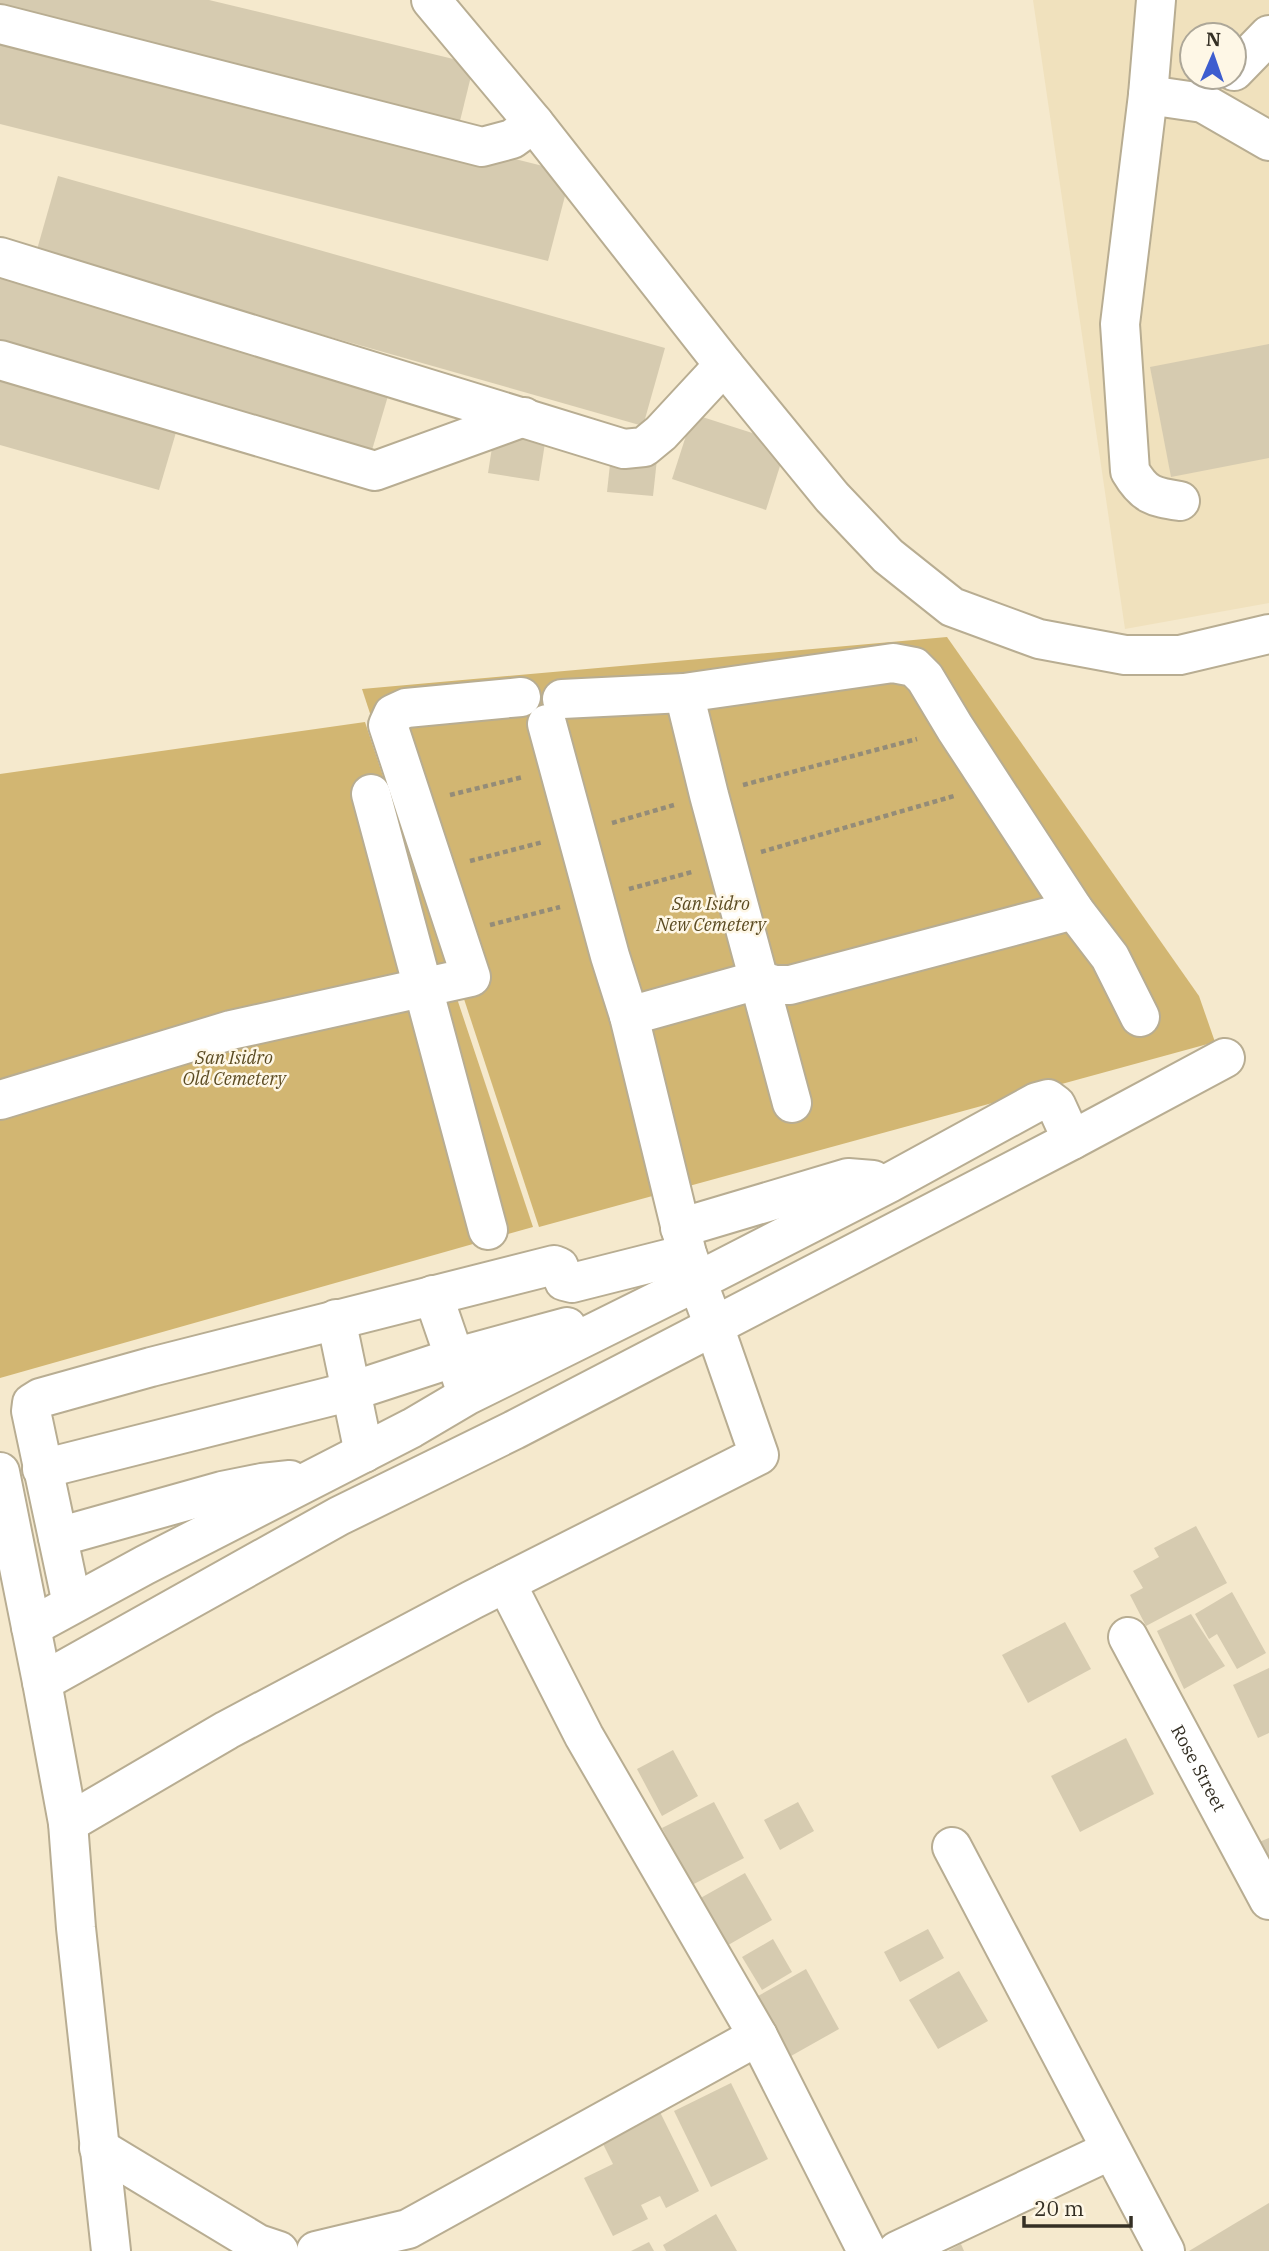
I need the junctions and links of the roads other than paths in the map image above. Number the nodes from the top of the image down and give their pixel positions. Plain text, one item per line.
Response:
1 (431, 0) edge
2 (1156, 0) edge
3 (1, 24) edge
4 (1269, 35) edge
5 (1248, 57) edge
6 (1203, 91) edge
7 (1217, 91) edge
8 (1149, 95) junction
9 (534, 123) junction
10 (1269, 141) edge
11 (0, 257) edge
12 (0, 360) edge
13 (724, 365) junction
14 (524, 417) junction
15 (1180, 501) dead end
16 (1269, 634) edge
17 (684, 694) junction
18 (543, 707) junction
19 (371, 794) dead end
20 (1074, 910) junction
21 (758, 980) junction
22 (424, 987) junction
23 (629, 1016) junction
24 (1140, 1017) dead end
25 (1225, 1058) dead end
26 (0, 1100) edge
27 (792, 1103) dead end
28 (1072, 1140) junction
29 (889, 1183) junction
30 (907, 1225) junction
31 (488, 1230) dead end
32 (688, 1255) junction
33 (433, 1295) junction
34 (651, 1304) junction
35 (336, 1319) junction
36 (714, 1326) junction
37 (453, 1358) junction
38 (480, 1389) junction
39 (352, 1391) junction
40 (514, 1430) junction
41 (364, 1453) junction
42 (42, 1469) junction
43 (0, 1472) edge
44 (315, 1480) junction
45 (339, 1516) junction
46 (58, 1537) junction
47 (145, 1565) junction
48 (506, 1583) junction
49 (72, 1604) junction
50 (168, 1611) junction
51 (31, 1626) junction
52 (1128, 1637) dead end
53 (42, 1682) junction
54 (68, 1823) junction
55 (952, 1847) dead end
56 (1269, 1900) edge
57 (758, 2036) junction
58 (99, 2148) junction
59 (1111, 2150) junction
60 (111, 2251) edge
61 (279, 2251) edge
62 (316, 2251) edge
63 (867, 2251) edge
64 (897, 2251) edge
65 (1165, 2251) edge

1 - 9 street
2 - 8 street
3 - 9 street
4 - 5 street
6 - 8 street
7 - 10 street
8 - 15 street
9 - 13 street
11 - 14 street
12 - 14 street
13 - 14 street
13 - 16 street
17 - 18 street
17 - 20 street
17 - 21 street
18 - 22 street
18 - 23 street
19 - 22 street
20 - 21 street
20 - 24 street
21 - 23 street
21 - 27 street
22 - 26 street
22 - 31 street
23 - 32 street
25 - 28 street
28 - 29 street
28 - 30 street
29 - 30 street
29 - 32 street
29 - 32 street
30 - 36 street
32 - 33 street
32 - 34 street
32 - 36 street
33 - 35 street
33 - 37 street
34 - 37 street
34 - 38 street
35 - 39 street
35 - 42 street
36 - 40 street
36 - 48 street
37 - 38 street
37 - 39 street
38 - 40 street
38 - 41 street
39 - 41 street
39 - 42 street
40 - 45 street
41 - 44 street
42 - 46 street
43 - 51 street
44 - 45 street
44 - 46 street
44 - 47 street
45 - 50 street
46 - 49 street
47 - 49 street
47 - 50 street
48 - 54 street
48 - 57 street
49 - 51 street
50 - 53 street
51 - 53 street
52 - 56 street, Rose Street
53 - 54 street
54 - 58 street
55 - 59 street
57 - 62 street
57 - 63 street
58 - 60 street
58 - 61 street
59 - 64 street
59 - 65 street

